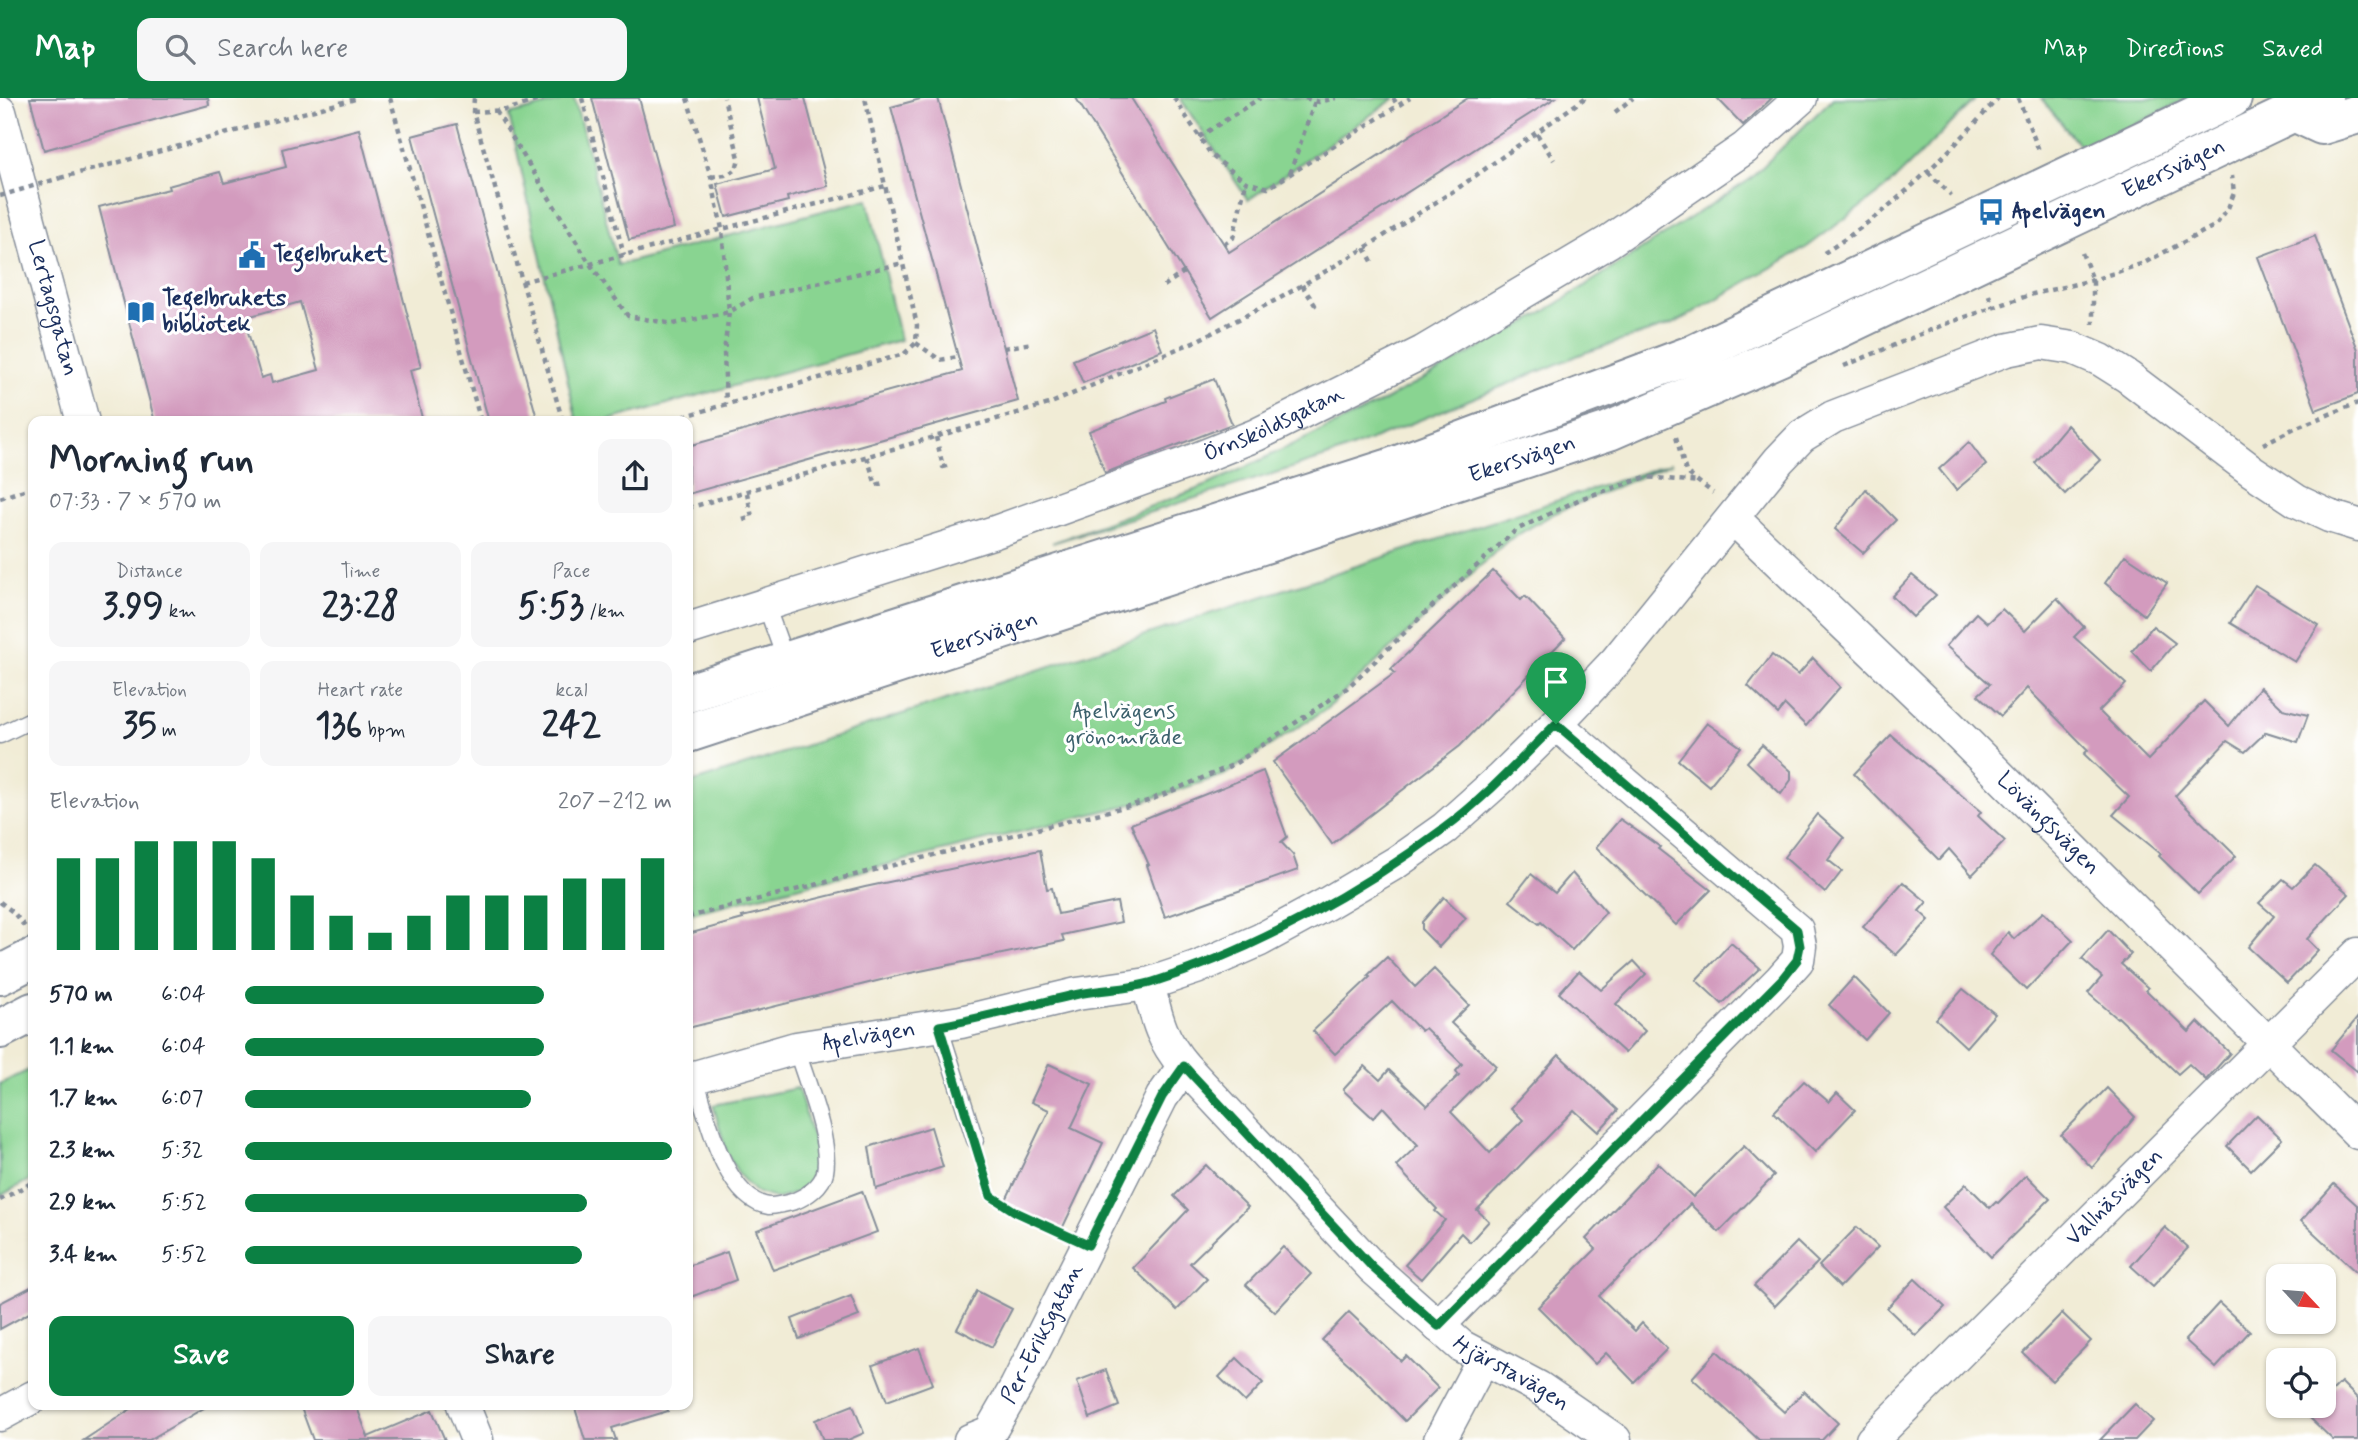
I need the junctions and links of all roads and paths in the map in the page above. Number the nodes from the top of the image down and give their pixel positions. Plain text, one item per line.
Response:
1 (359, 98) edge
2 (390, 98) edge
3 (474, 98) edge
4 (546, 98) edge
5 (582, 98) edge
6 (687, 98) edge
7 (724, 98) edge
8 (865, 98) edge
9 (1174, 98) edge
10 (1259, 98) edge
11 (1305, 98) edge
12 (1336, 98) edge
13 (1393, 98) edge
14 (1410, 98) edge
15 (1586, 98) edge
16 (1633, 98) edge
17 (1801, 98) edge
18 (1998, 98) edge
19 (2018, 98) edge
20 (2232, 98) edge
21 (1315, 101) junction
22 (2309, 105) edge
23 (1398, 106) junction
24 (496, 111) junction
25 (0, 112) edge
26 (473, 112) junction
27 (1615, 113) dead end
28 (2358, 114) edge
29 (1537, 134) junction
30 (1199, 137) junction
31 (2039, 153) dead end
32 (1554, 160) dead end
33 (2218, 160) junction
34 (1927, 172) junction
35 (1289, 174) junction
36 (710, 177) junction
37 (1246, 182) junction
38 (885, 186) junction
39 (0, 196) edge
40 (1955, 198) dead end
41 (722, 229) junction
42 (1224, 244) dead end
43 (1365, 248) junction
44 (2082, 253) dead end
45 (624, 255) junction
46 (1813, 259) dead end
47 (903, 263) junction
48 (590, 264) junction
49 (1374, 265) dead end
50 (1184, 272) dead end
51 (522, 282) junction
52 (1302, 285) junction
53 (1164, 286) dead end
54 (1989, 295) dead end
55 (1311, 308) dead end
56 (1993, 308) dead end
57 (729, 312) junction
58 (916, 343) junction
59 (1032, 343) dead end
60 (1004, 348) dead end
61 (958, 357) dead end
62 (2358, 403) edge
63 (726, 404) junction
64 (81, 416) edge
65 (479, 416) edge
66 (561, 416) edge
67 (685, 416) edge
68 (1675, 432) dead end
69 (936, 437) junction
70 (2252, 450) dead end
71 (867, 457) junction
72 (951, 465) dead end
73 (1699, 482) junction
74 (883, 483) dead end
75 (28, 489) edge
76 (747, 493) junction
77 (0, 498) edge
78 (693, 508) edge
79 (1733, 518) junction
80 (743, 520) dead end
81 (2358, 525) edge
82 (766, 606) junction
83 (693, 628) edge
84 (791, 679) junction
85 (693, 692) edge
86 (28, 721) edge
87 (1556, 724) junction
88 (693, 730) edge
89 (0, 735) edge
90 (0, 902) edge
91 (693, 916) edge
92 (28, 940) edge
93 (28, 948) edge
94 (2358, 954) edge
95 (0, 975) edge
96 (1149, 984) junction
97 (28, 1015) edge
98 (939, 1026) junction
99 (0, 1029) edge
100 (2269, 1044) junction
101 (796, 1048) junction
102 (1184, 1066) junction
103 (693, 1078) edge
104 (693, 1081) edge
105 (2358, 1133) edge
106 (975, 1140) joint
107 (28, 1185) edge
108 (0, 1200) edge
109 (1088, 1245) junction
110 (1438, 1326) junction
111 (1483, 1359) junction
112 (28, 1400) edge
113 (465, 1410) edge
114 (0, 1416) edge
115 (985, 1438) edge
116 (477, 1440) edge
117 (1440, 1440) edge
118 (1615, 1440) edge
119 (1872, 1440) edge

1 - 39 path, bridge
2 - 65 path
3 - 26 path
4 - 24 path
5 - 45 path
6 - 36 path
7 - 36 path
8 - 38 path
9 - 30 path
10 - 30 path
11 - 21 path
12 - 21 path
13 - 23 path
14 - 23 path
15 - 29 path
16 - 27 path
17 - 82 street, Örnsköldsgatan
18 - 34 path
19 - 31 path
20 - 84 main road, Ekersvägen
21 - 35 path
22 - 28 main road
22 - 33 main road, Ekersvägen
23 - 35 path
24 - 26 path
24 - 48 path
25 - 64 street, Lertagsgatan
26 - 51 path
29 - 32 path
29 - 43 path
30 - 37 path
33 - 44 path
33 - 84 main road, Ekersvägen
34 - 40 path
34 - 46 path
35 - 37 path
36 - 41 path
37 - 42 path
38 - 41 path
38 - 47 path
41 - 45 path
41 - 57 path
43 - 49 path
43 - 52 path
45 - 48 path
47 - 57 path
47 - 58 path
48 - 51 path
48 - 57 path
50 - 53 path
51 - 66 path
52 - 55 path
52 - 69 path
54 - 56 path
57 - 63 path
58 - 61 path
58 - 63 path
59 - 60 path
62 - 70 path
63 - 67 path
68 - 73 path
69 - 71 path
69 - 72 path
71 - 74 path
71 - 76 path
73 - 79 path
73 - 91 path
75 - 77 path
76 - 78 path
76 - 80 path
79 - 81 street, Apelvägen
79 - 87 street, Apelvägen
79 - 100 street, Lövängsvägen
82 - 83 street, Örnsköldsgatan
82 - 84 lane
84 - 85 main road, Ekersvägen
84 - 88 main road, Ekersvägen
86 - 89 lane
87 - 96 street, Apelvägen
87 - 110 street
90 - 92 path
93 - 95 main road
94 - 100 street, Vallnäsvägen
96 - 98 street, Apelvägen
96 - 102 street, Hjärstavägen
97 - 99 main road
98 - 101 street, Apelvägen
98 - 106 lane
100 - 105 street, Lövängsvägen
100 - 119 street, Vallnäsvägen
101 - 103 street, Apelvägen
101 - 104 lane
102 - 109 street, Per-Eriksgatan
102 - 110 street, Hjärstavägen
106 - 109 path
107 - 108 path
109 - 115 street, Per-Eriksgatan
110 - 111 street, Hjärstavägen
111 - 117 street
111 - 118 street, Hjärstavägen
112 - 114 street
113 - 116 street

